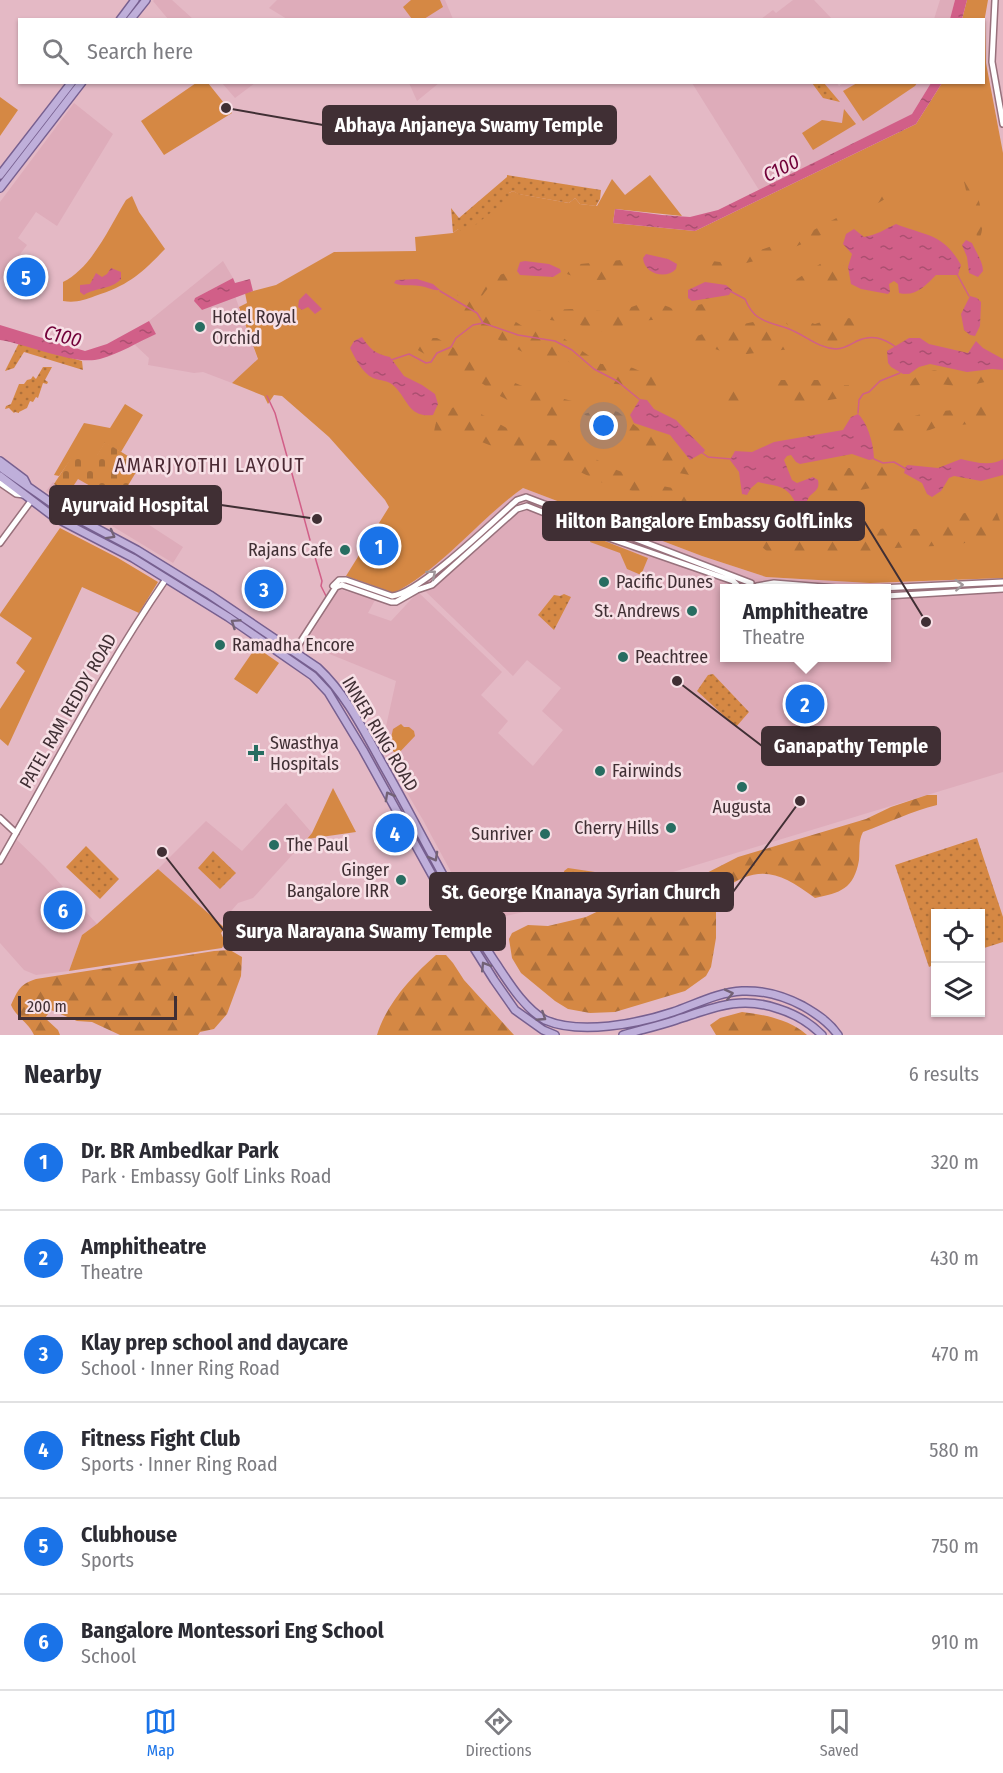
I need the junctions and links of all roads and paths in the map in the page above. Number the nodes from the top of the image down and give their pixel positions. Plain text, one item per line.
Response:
1 (135, 0) edge
2 (146, 0) edge
3 (995, 0) edge
4 (122, 18) edge
5 (132, 18) edge
6 (70, 84) edge
7 (80, 84) edge
8 (1003, 124) edge
9 (0, 175) edge
10 (0, 188) edge
11 (0, 461) edge
12 (0, 468) edge
13 (0, 476) edge
14 (0, 483) edge
15 (27, 492) junction
16 (31, 501) junction
17 (0, 543) edge
18 (166, 579) junction
19 (1003, 582) edge
20 (736, 584) edge
21 (751, 584) edge
22 (768, 584) edge
23 (786, 584) edge
24 (927, 587) junction
25 (414, 588) junction
26 (891, 588) edge
27 (1003, 589) edge
28 (928, 595) junction
29 (891, 596) edge
30 (294, 652) junction
31 (0, 818) edge
32 (16, 833) junction
33 (0, 861) edge
34 (555, 1035) edge
35 (622, 1035) edge
36 (822, 1035) edge
37 (838, 1035) edge

1 - 4 main road
2 - 5 main road
3 - 8 street
6 - 9 main road
7 - 10 main road
11 - 15 main road
12 - 15 main road
13 - 15 main road
14 - 15 street
15 - 16 main road, INNER RING ROAD
15 -> 30 main road, INNER RING ROAD
16 - 17 street
16 - 18 main road, INNER RING ROAD
18 - 32 street, PATEL RAM REDDY ROAD
34 -> 18 main road, INNER RING ROAD
24 -> 19 street
20 - 25 street
25 -> 21 street
22 - 23 street
24 - 26 street
24 - 28 street
25 - 30 street
27 - 28 street
28 - 29 street
30 -> 37 main road, INNER RING ROAD
31 - 32 street
32 - 33 street, PATEL RAM REDDY ROAD
35 - 36 main road

